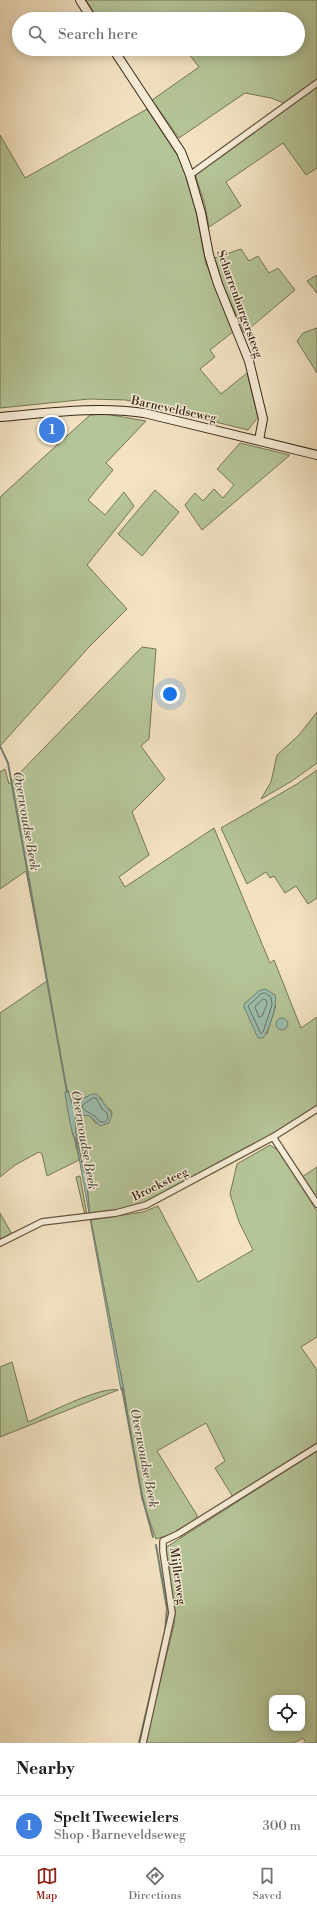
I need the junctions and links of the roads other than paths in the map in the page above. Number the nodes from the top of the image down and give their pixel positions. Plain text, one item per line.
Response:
1 (80, 0) edge
2 (88, 12) edge
3 (118, 56) edge
4 (317, 83) edge
5 (190, 175) junction
6 (0, 417) edge
7 (259, 440) junction
8 (317, 455) edge
9 (317, 1109) edge
10 (273, 1137) junction
11 (317, 1204) edge
12 (0, 1243) edge
13 (317, 1447) edge
14 (144, 1743) edge

1 - 2 street
3 - 5 street, Scharrenburgersteeg
4 - 5 street
5 - 7 street, Scharrenburgersteeg
6 - 7 street, Barneveldseweg
7 - 8 street, Barneveldseweg
9 - 10 street, Broeksteeg
10 - 11 street
10 - 12 street, Broeksteeg
13 - 14 street, Mijllerweg

